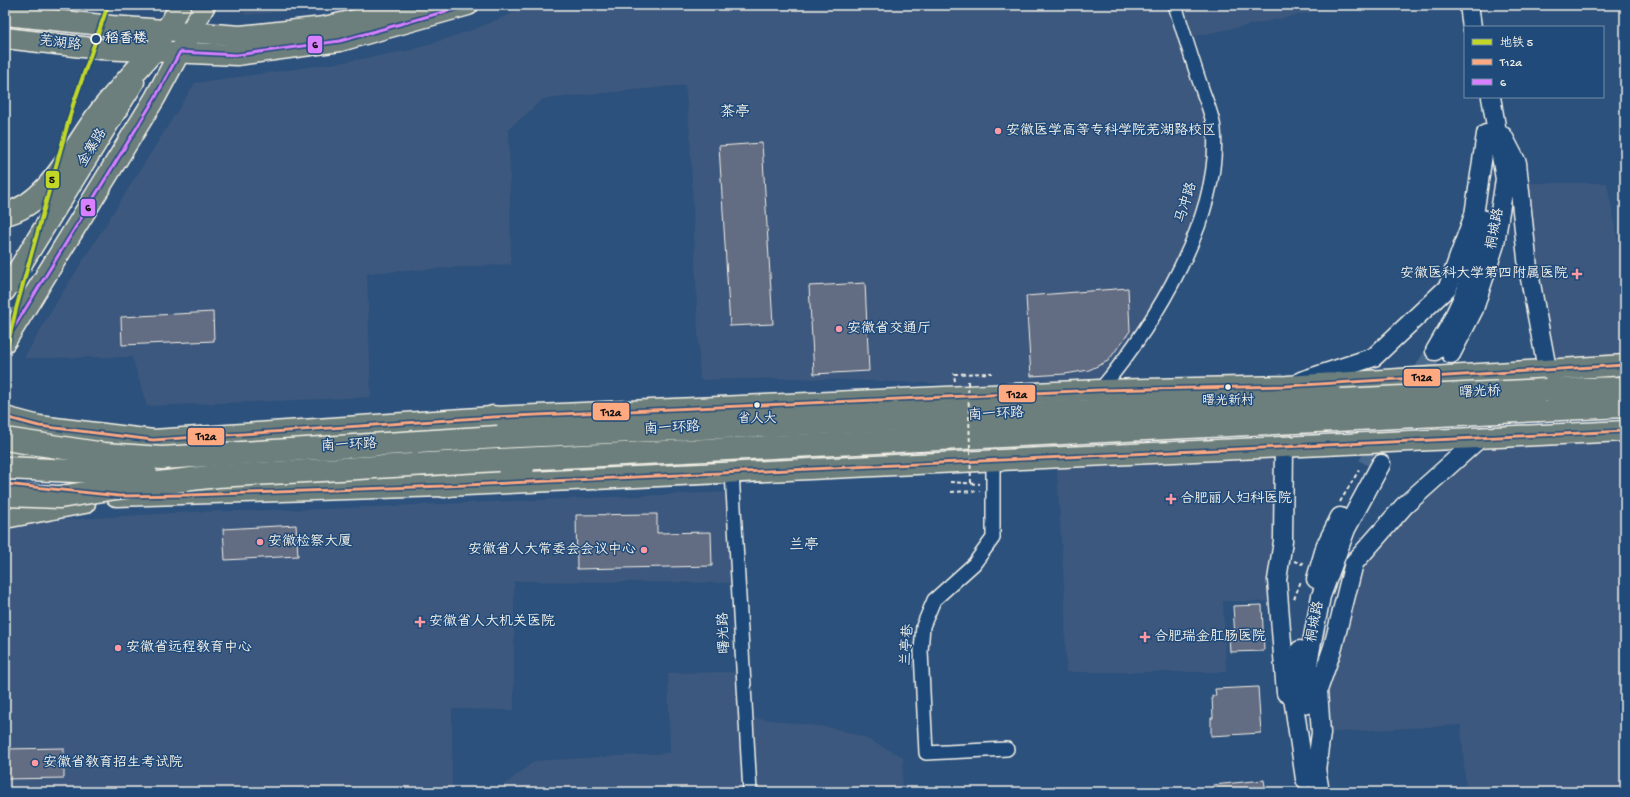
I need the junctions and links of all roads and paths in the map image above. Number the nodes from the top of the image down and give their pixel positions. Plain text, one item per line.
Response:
1 (181, 5) edge
2 (205, 5) edge
3 (421, 5) edge
4 (468, 5) edge
5 (1175, 5) edge
6 (1469, 5) edge
7 (1479, 5) edge
8 (5, 15) edge
9 (1472, 26) edge
10 (1482, 26) edge
11 (166, 30) junction
12 (190, 32) junction
13 (5, 38) edge
14 (153, 51) junction
15 (180, 52) junction
16 (1482, 98) edge
17 (1491, 98) edge
18 (1490, 127) junction
19 (5, 214) edge
20 (5, 291) edge
21 (5, 342) edge
22 (1443, 352) tunnel mouth
23 (1625, 365) edge
24 (1547, 369) junction
25 (992, 373) dead end
26 (1287, 386) junction
27 (1621, 388) edge
28 (1100, 390) junction
29 (1542, 400) junction
30 (1625, 406) edge
31 (1339, 410) junction
32 (5, 417) edge
33 (496, 427) junction
34 (1625, 431) edge
35 (1481, 437) junction
36 (5, 439) edge
37 (1284, 446) junction
38 (5, 452) edge
39 (104, 454) junction
40 (571, 456) junction
41 (993, 460) junction
42 (5, 468) edge
43 (732, 472) junction
44 (217, 476) junction
45 (950, 482) dead end
46 (971, 483) junction
47 (5, 484) edge
48 (985, 484) dead end
49 (444, 486) junction
50 (985, 491) dead end
51 (952, 492) dead end
52 (5, 495) edge
53 (119, 496) junction
54 (60, 497) junction
55 (5, 507) edge
56 (5, 518) edge
57 (1296, 718) junction
58 (1007, 749) dead end
59 (1316, 770) junction
60 (750, 792) edge
61 (1307, 792) edge
62 (1320, 792) edge

1 - 11 main road, 金寨路
2 - 12 main road, 金寨路
3 - 12 main road, 芜湖路
4 - 15 main road, 芜湖路
5 - 28 street, 马冲路
6 - 9 street
7 - 10 street
8 - 11 main road, 芜湖路
11 - 12 main road, 芜湖路
11 - 14 main road, 金寨路
12 - 15 main road, 金寨路
13 - 14 main road, 芜湖路
14 - 15 main road, 芜湖路
14 - 19 highway
14 - 20 main road, 金寨路
15 - 21 main road, 金寨路
16 - 18 street, 桐城路
17 - 18 street, 桐城路
18 - 22 street, 桐城路
18 - 24 street
18 - 26 street
23 - 24 main road
24 - 26 main road
25 - 46 path, bridge
26 - 28 main road
27 - 29 highway
28 - 33 main road
29 - 30 highway
29 - 31 highway, 曙光桥, bridge
31 - 33 highway, 南一环路
31 - 40 highway, 南一环路
32 - 33 main road
33 - 39 highway, 南一环路, bridge
34 - 35 main road
35 - 37 main road
35 - 59 street
36 - 39 highway, 南一环路, bridge
37 - 41 main road
37 - 57 street
38 - 39 highway, bridge
40 - 44 highway, 南一环路, bridge
40 - 49 highway
41 - 43 main road
41 - 58 street, 兰亭巷
42 - 44 highway, bridge
43 - 49 main road
43 - 60 street, 曙光路
44 - 54 highway, 南一环路, bridge
45 - 46 path
46 - 48 path
47 - 53 main road
49 - 53 main road
50 - 51 path
52 - 54 highway, 南一环路, bridge
53 - 56 main road
54 - 55 highway, bridge
57 - 59 street, 桐城路
57 - 61 street, 桐城路
59 - 62 street, 桐城路

